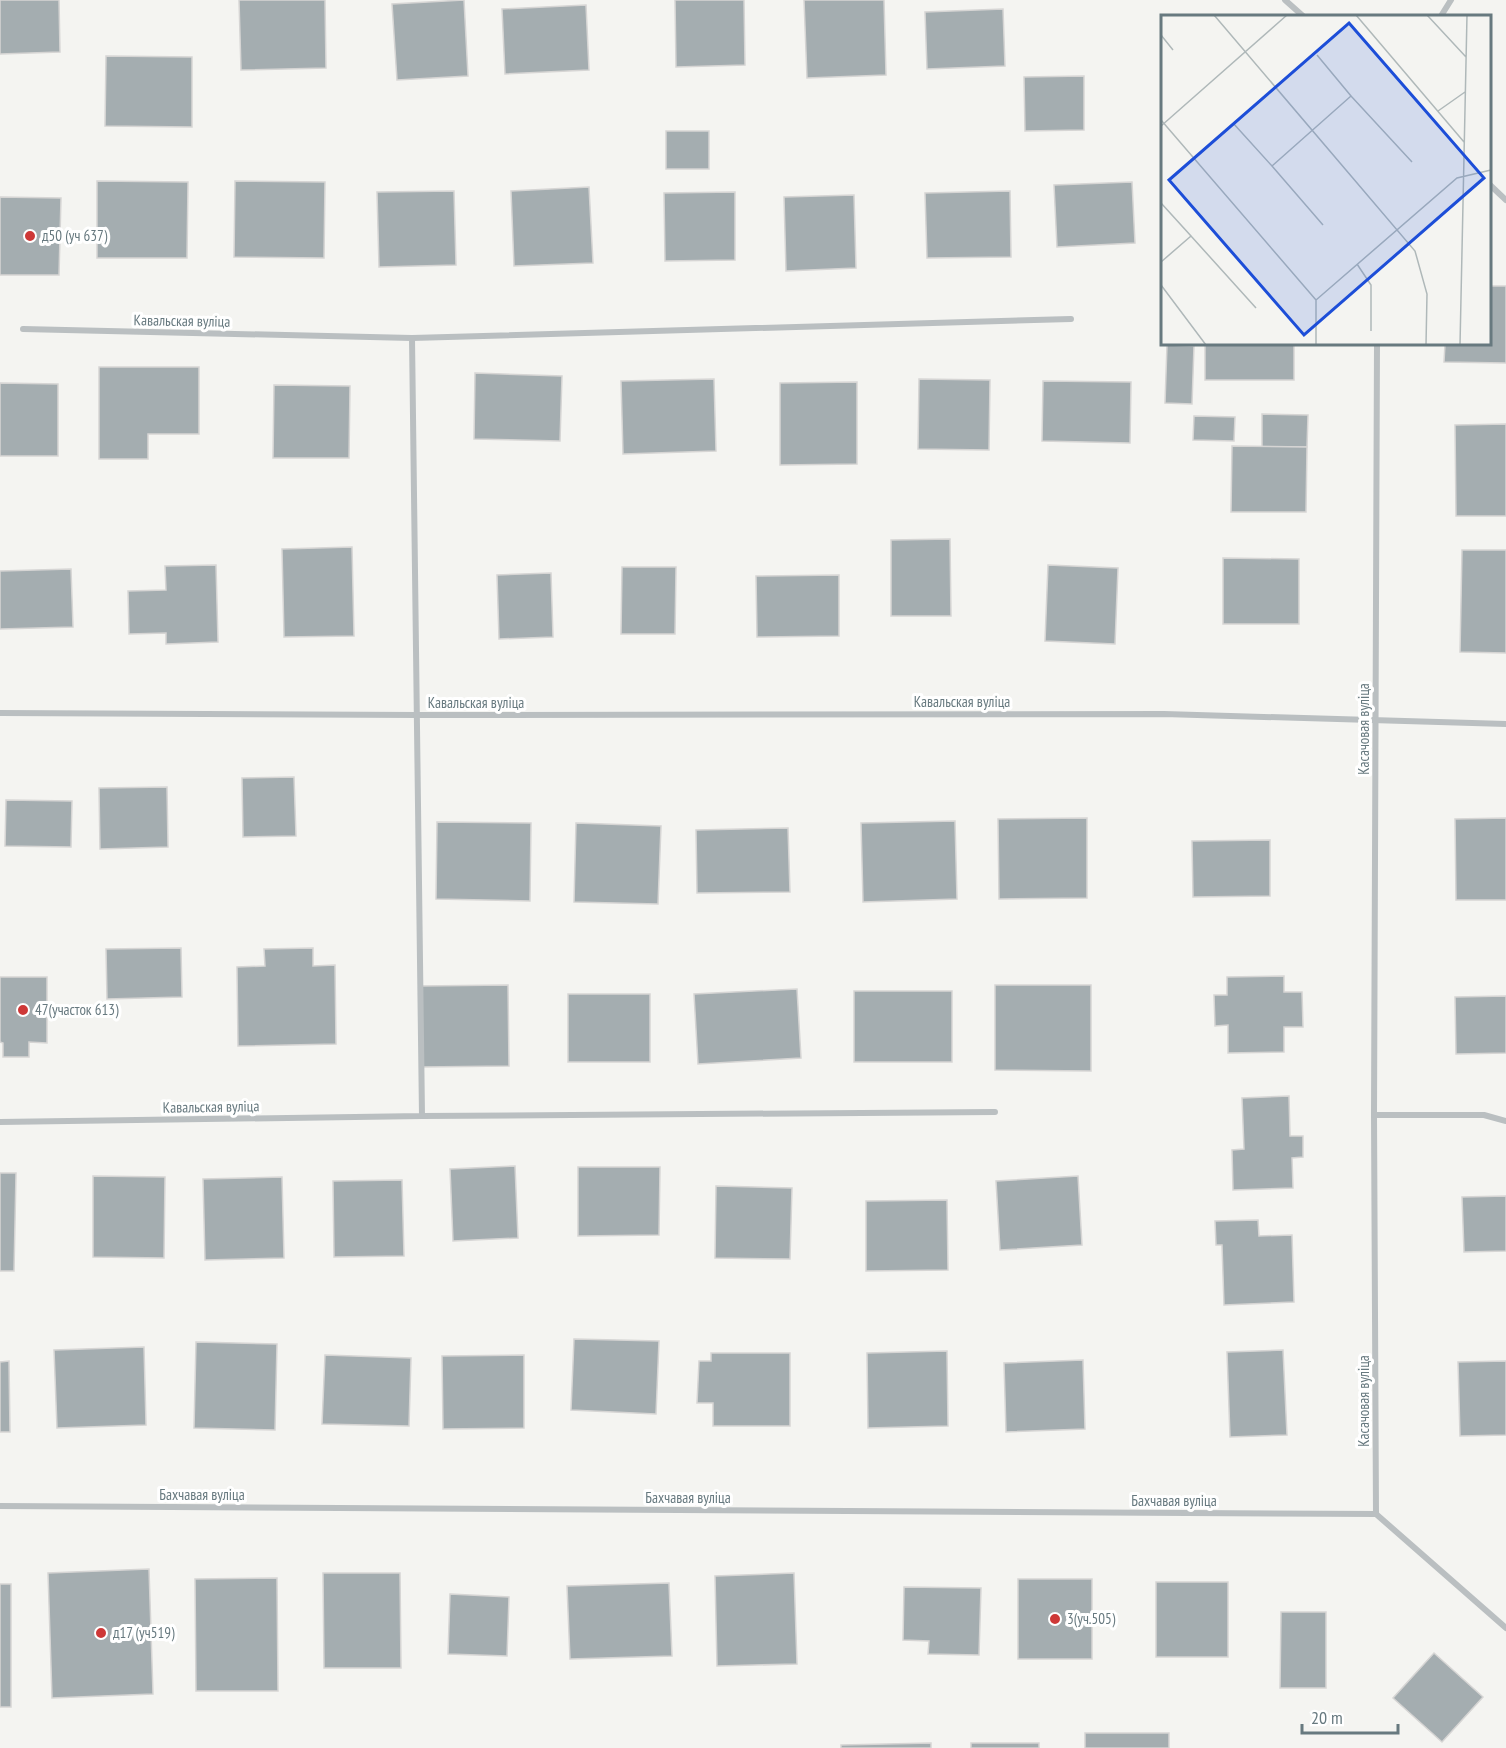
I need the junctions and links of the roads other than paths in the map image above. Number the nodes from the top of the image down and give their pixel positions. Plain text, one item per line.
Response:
1 (1285, 0) edge
2 (1451, 0) edge
3 (1302, 15) edge
4 (1442, 15) edge
5 (1491, 186) edge
6 (1506, 200) edge
7 (1071, 320) dead end
8 (23, 329) dead end
9 (412, 338) junction
10 (1377, 345) edge
11 (0, 713) edge
12 (418, 715) junction
13 (1376, 720) junction
14 (1506, 724) edge
15 (994, 1112) dead end
16 (1374, 1115) junction
17 (422, 1116) junction
18 (1506, 1121) edge
19 (0, 1122) edge
20 (0, 1506) edge
21 (1376, 1514) junction
22 (1506, 1628) edge

1 - 3 street
2 - 4 street
5 - 6 street
7 - 9 street, Кавальская вуліца
8 - 9 street, Кавальская вуліца
9 - 12 street, Кавальская вуліца
10 - 13 street, Касачовая вуліца
11 - 12 street, Кавальская вуліца
12 - 13 street, Кавальская вуліца
12 - 17 street, Кавальская вуліца
13 - 14 street, Кавальская вуліца
13 - 16 street, Касачовая вуліца
15 - 17 street, Кавальская вуліца
16 - 18 street
16 - 21 street, Касачовая вуліца
17 - 19 street, Кавальская вуліца
20 - 21 street, Бахчавая вуліца
21 - 22 street

